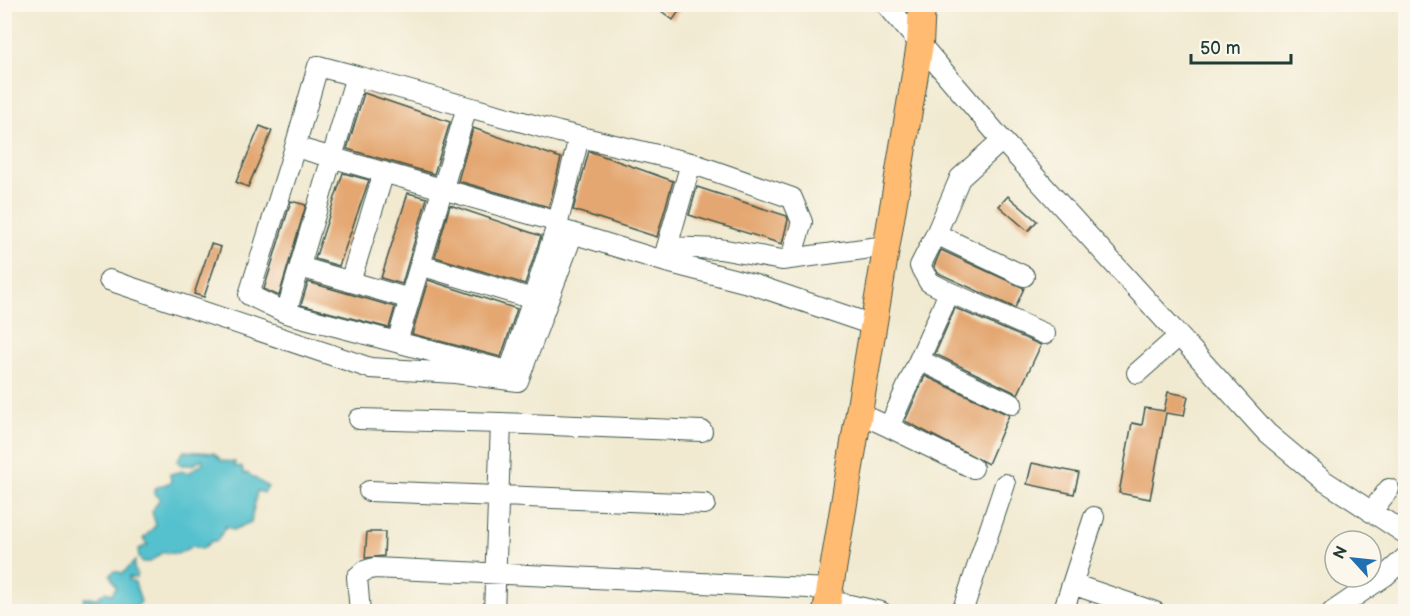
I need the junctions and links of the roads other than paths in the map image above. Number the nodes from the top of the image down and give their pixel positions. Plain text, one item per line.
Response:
1 (886, 4) edge
2 (922, 4) edge
3 (920, 44) junction
4 (356, 76) junction
5 (467, 107) junction
6 (579, 137) junction
7 (1002, 140) junction
8 (295, 147) junction
9 (332, 158) junction
10 (690, 163) junction
11 (384, 172) junction
12 (444, 189) junction
13 (562, 228) junction
14 (936, 234) junction
15 (886, 246) junction
16 (665, 254) junction
17 (791, 258) junction
18 (420, 264) junction
19 (300, 267) junction
20 (1024, 276) dead end
21 (109, 280) dead end
22 (350, 282) junction
23 (949, 292) junction
24 (533, 298) junction
25 (410, 299) junction
26 (286, 313) junction
27 (873, 325) junction
28 (1045, 334) dead end
29 (1179, 336) junction
30 (397, 342) junction
31 (919, 360) junction
32 (1137, 374) dead end
33 (1012, 404) dead end
34 (858, 413) junction
35 (359, 418) dead end
36 (501, 423) junction
37 (889, 427) junction
38 (702, 431) dead end
39 (973, 468) dead end
40 (1005, 484) dead end
41 (1389, 489) dead end
42 (369, 491) dead end
43 (499, 494) junction
44 (705, 504) dead end
45 (1371, 512) junction
46 (1094, 517) dead end
47 (1406, 534) edge
48 (1406, 557) edge
49 (496, 573) junction
50 (1072, 584) junction
51 (828, 600) edge
52 (360, 612) edge
53 (494, 612) edge
54 (881, 612) edge
55 (962, 612) edge
56 (1063, 612) edge
57 (1155, 612) edge
58 (1332, 612) edge

1 - 3 street
2 - 3 main road
3 - 7 street
3 - 15 main road
4 - 5 street
4 - 8 street
4 - 9 street
5 - 6 street
5 - 12 street
6 - 10 street
6 - 13 street
7 - 14 street
7 - 29 street
8 - 9 street
8 - 26 street
9 - 11 street
9 - 19 street
10 - 16 street
10 - 17 street
11 - 12 street
11 - 22 street
12 - 13 street
12 - 18 street
13 - 16 street
13 - 21 street
13 - 24 street
14 - 20 street
14 - 23 street
15 - 17 street
15 - 27 main road
16 - 17 street
16 - 27 street
18 - 24 street
18 - 25 street
19 - 22 street
19 - 26 street
22 - 25 street
23 - 28 street
23 - 31 street
24 - 30 street
25 - 30 street
26 - 30 street
27 - 34 main road
29 - 32 street
29 - 45 street
31 - 33 street
31 - 37 street
34 - 37 street
34 - 51 main road
35 - 36 street
36 - 38 street
36 - 43 street
37 - 39 street
40 - 55 street
41 - 45 street
42 - 43 street
43 - 44 street
43 - 49 street
45 - 47 street
46 - 50 street
48 - 58 street
49 - 51 street
49 - 52 street
49 - 53 street
50 - 56 street
50 - 57 street
51 - 54 street

